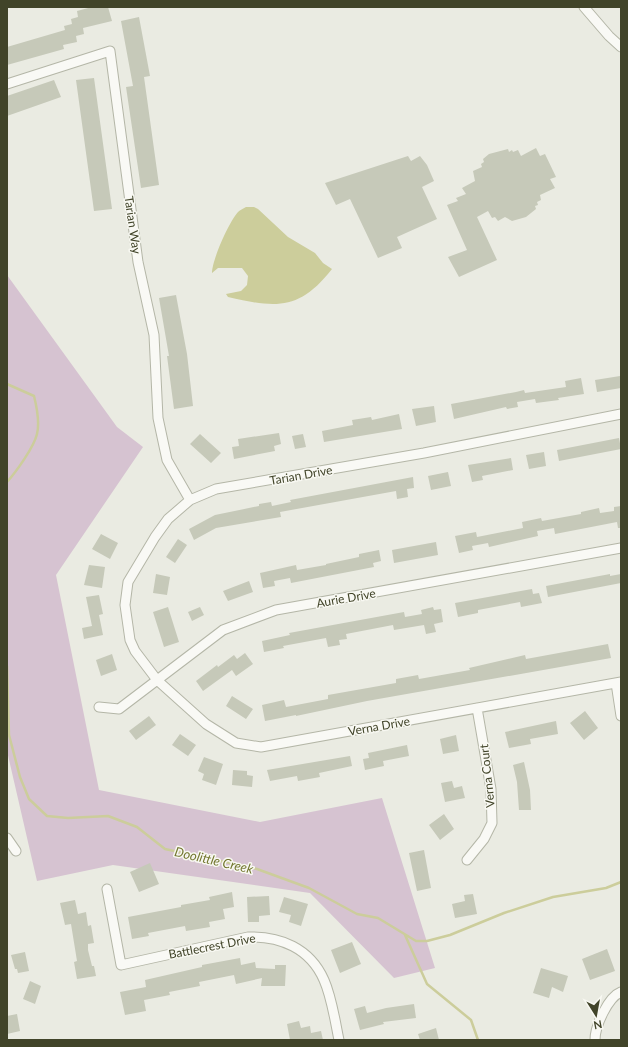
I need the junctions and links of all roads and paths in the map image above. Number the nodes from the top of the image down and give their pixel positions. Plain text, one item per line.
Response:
1 (584, 7) edge
2 (621, 47) edge
3 (7, 84) edge
4 (621, 414) edge
5 (190, 500) junction
6 (621, 548) edge
7 (157, 680) junction
8 (618, 682) edge
9 (99, 707) dead end
10 (477, 708) junction
11 (621, 716) edge
12 (7, 838) edge
13 (16, 851) dead end
14 (466, 860) dead end
15 (107, 889) dead end
16 (621, 992) edge
17 (339, 1040) edge
18 (595, 1040) edge

1 - 2 street
3 - 5 street, Tarian Way
4 - 5 street, Tarian Drive
5 - 7 street, Tarian Drive
6 - 7 street, Aurie Drive
7 - 9 street, Aurie Drive
7 - 10 street, Verna Drive
8 - 10 street, Verna Drive
8 - 11 street
10 - 14 street, Verna Court
12 - 13 street
15 - 17 street, Battlecrest Drive
16 - 18 street

